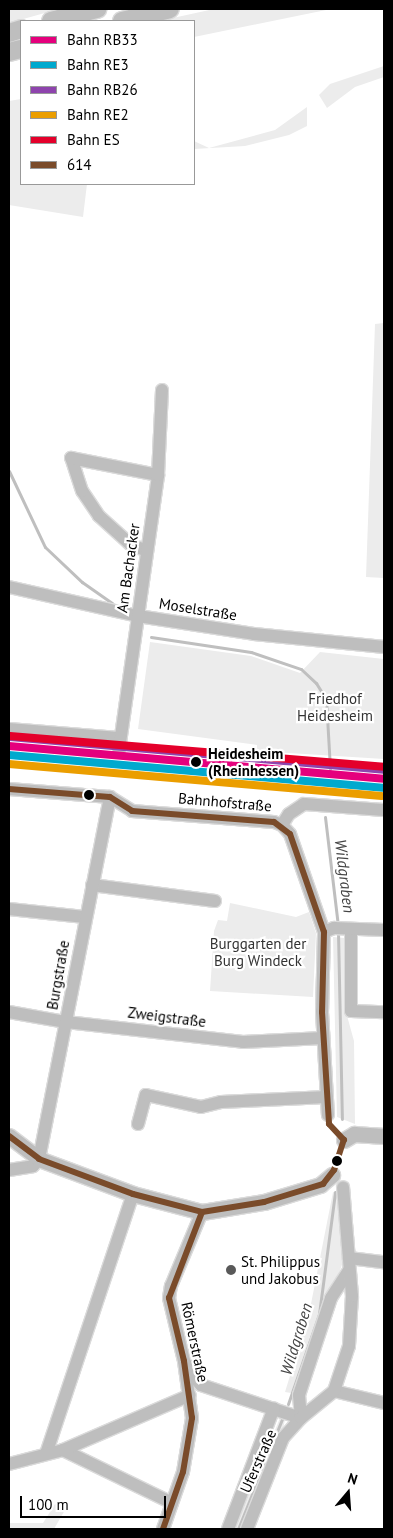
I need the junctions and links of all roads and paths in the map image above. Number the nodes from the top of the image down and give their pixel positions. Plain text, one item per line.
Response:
1 (97, 9) edge
2 (170, 9) edge
3 (55, 20) edge
4 (126, 20) edge
5 (162, 390) dead end
6 (158, 475) junction
7 (147, 551) junction
8 (9, 587) edge
9 (138, 616) junction
10 (384, 647) edge
11 (9, 729) edge
12 (9, 789) edge
13 (110, 797) junction
14 (384, 810) edge
15 (282, 825) junction
16 (92, 885) junction
17 (215, 900) dead end
18 (9, 909) edge
19 (85, 917) junction
20 (338, 929) junction
21 (384, 930) edge
22 (9, 1012) edge
23 (384, 1012) edge
24 (66, 1022) junction
25 (323, 1038) junction
26 (327, 1097) junction
27 (328, 1115) dead end
28 (138, 1124) dead end
29 (9, 1136) edge
30 (384, 1136) edge
31 (344, 1140) dead end
32 (39, 1159) junction
33 (9, 1170) edge
34 (332, 1176) dead end
35 (343, 1187) dead end
36 (133, 1194) junction
37 (202, 1212) junction
38 (384, 1262) edge
39 (349, 1264) junction
40 (182, 1350) junction
41 (334, 1391) junction
42 (190, 1395) junction
43 (384, 1404) edge
44 (274, 1408) junction
45 (301, 1418) junction
46 (63, 1450) junction
47 (46, 1454) junction
48 (9, 1464) edge
49 (172, 1503) junction
50 (163, 1529) edge
51 (228, 1529) edge
52 (247, 1529) edge

1 - 3 highway
2 - 4 highway
5 - 6 street, Am Bachacker
6 - 7 street, Am Bachacker
6 - 7 street
7 - 9 street, Am Bachacker
8 - 9 street, Moselstraße
9 - 10 street, Moselstraße
9 - 11 street, Am Bachacker
12 - 13 street
13 - 15 street, Bahnhofstraße
13 - 16 street, Burgstraße
14 - 15 street
15 - 20 street, Bahnhofstraße
16 - 17 street
16 - 19 street, Burgstraße
18 - 19 street
19 - 24 street, Burgstraße
20 - 21 street
20 - 23 street, Bahnhofstraße
20 - 25 street, Bahnhofstraße
22 - 24 street, Zweigstraße
24 - 25 street, Zweigstraße
24 - 32 street, Burgstraße
25 - 26 street, Bahnhofstraße
26 - 27 street, Bahnhofstraße
26 - 28 street
29 - 32 main road
30 - 31 main road
32 - 33 street
32 - 36 main road
34 - 37 main road
35 - 39 street
36 - 37 main road
36 - 47 street
37 - 40 street, Römerstraße
38 - 39 street
39 - 41 street
39 - 45 street
40 - 42 street, Römerstraße
40 - 44 street
41 - 43 street
41 - 45 street, Uferstraße
42 - 46 street
42 - 49 street, Römerstraße
44 - 45 street
44 - 51 street, Uferstraße
45 - 52 street, Uferstraße
46 - 47 street
46 - 49 street
47 - 48 street
49 - 50 street, Römerstraße

